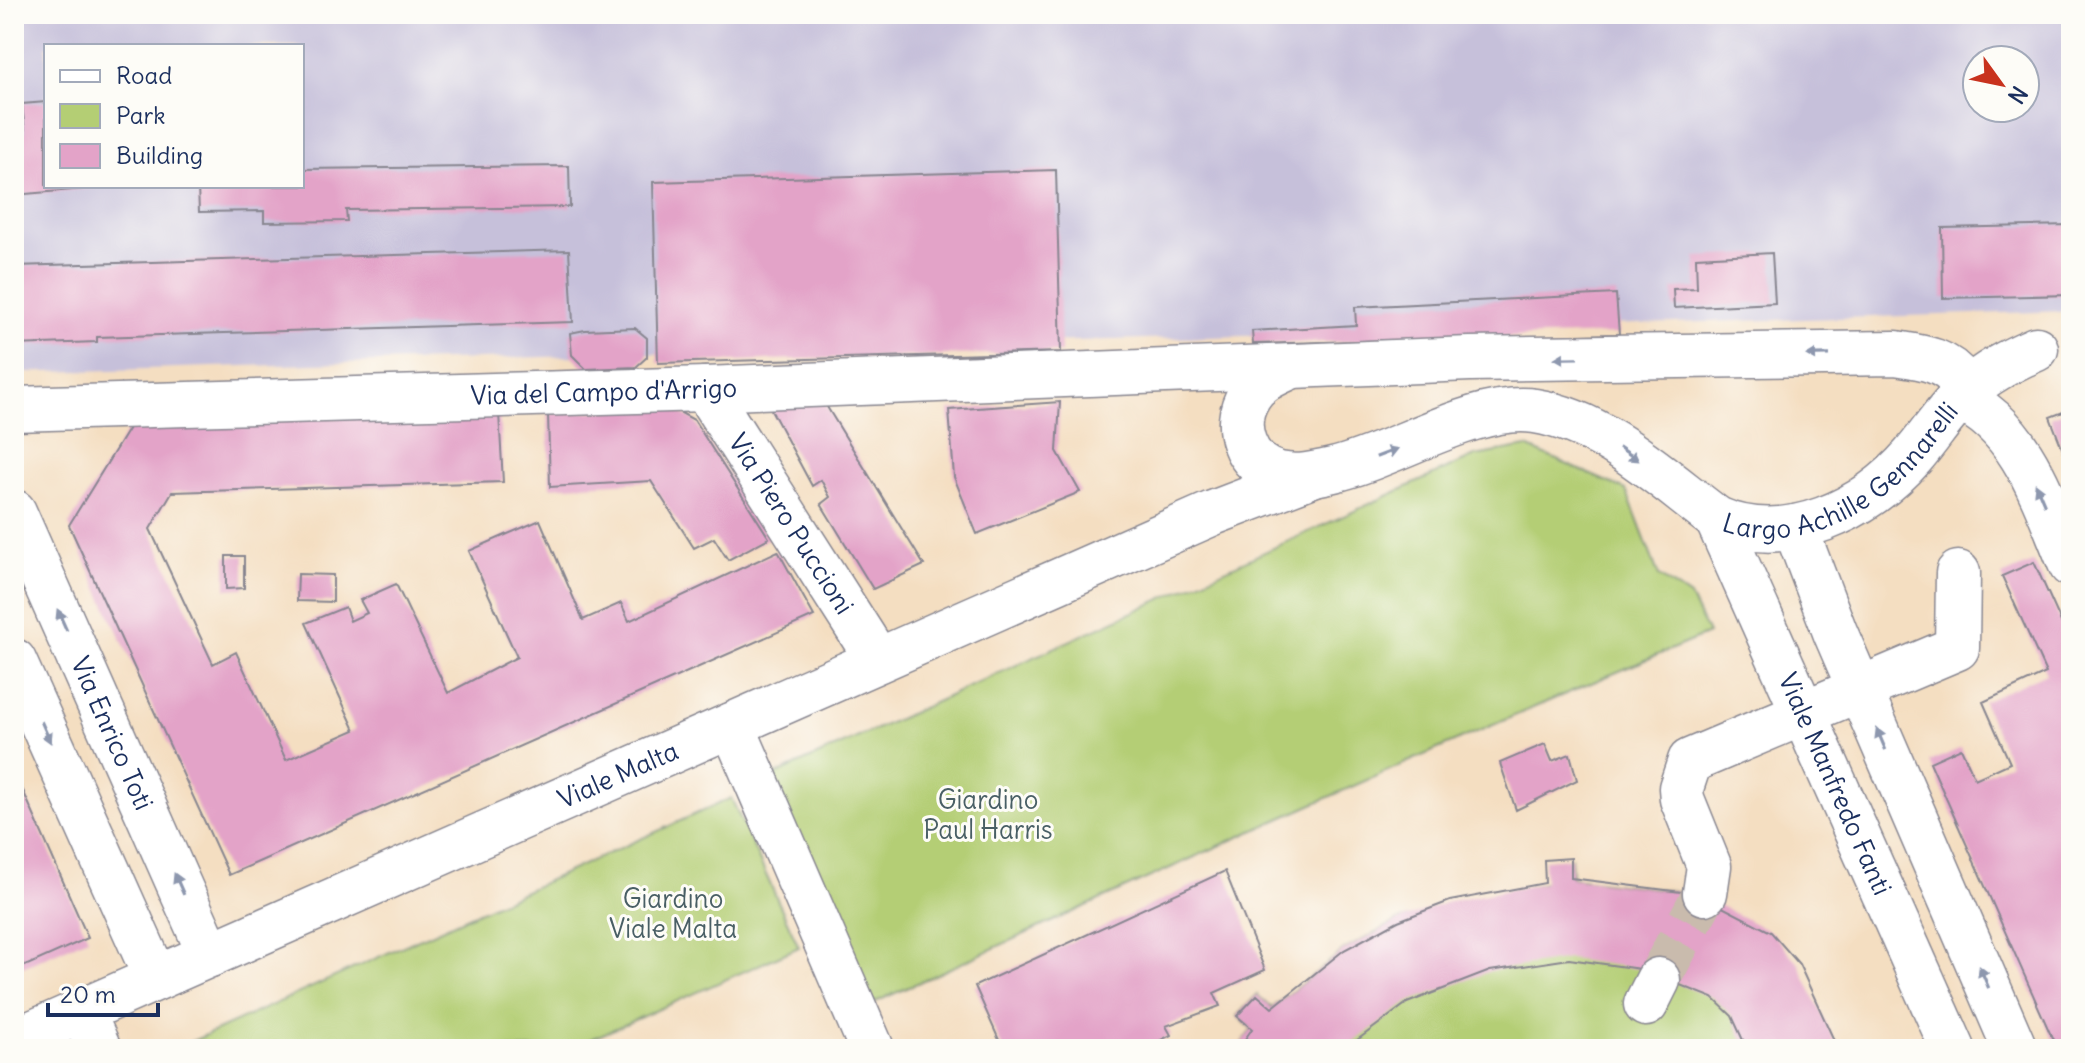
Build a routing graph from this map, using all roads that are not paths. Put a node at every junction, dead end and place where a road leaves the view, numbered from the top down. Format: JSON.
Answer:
{"nodes":[{"id":1,"x":2053,"y":348,"type":"edge"},
{"id":2,"x":1896,"y":353,"type":"junction"},
{"id":3,"x":1288,"y":368,"type":"junction"},
{"id":4,"x":1194,"y":372,"type":"junction"},
{"id":5,"x":705,"y":389,"type":"junction"},
{"id":6,"x":1959,"y":399,"type":"junction"},
{"id":7,"x":14,"y":409,"type":"edge"},
{"id":8,"x":1242,"y":436,"type":"junction"},
{"id":9,"x":1312,"y":475,"type":"junction"},
{"id":10,"x":1223,"y":509,"type":"junction"},
{"id":11,"x":14,"y":512,"type":"edge"},
{"id":12,"x":1717,"y":519,"type":"junction"},
{"id":13,"x":1795,"y":527,"type":"junction"},
{"id":14,"x":2071,"y":565,"type":"edge"},
{"id":15,"x":1958,"y":573,"type":"dead end"},
{"id":16,"x":878,"y":660,"type":"junction"},
{"id":17,"x":14,"y":661,"type":"edge"},
{"id":18,"x":1860,"y":691,"type":"junction"},
{"id":19,"x":1804,"y":713,"type":"junction"},
{"id":20,"x":732,"y":725,"type":"junction"},
{"id":21,"x":1705,"y":893,"type":"tunnel mouth"},
{"id":22,"x":210,"y":955,"type":"junction"},
{"id":23,"x":156,"y":978,"type":"junction"},
{"id":24,"x":91,"y":1030,"type":"edge"},
{"id":25,"x":14,"y":1041,"type":"edge"},
{"id":26,"x":872,"y":1049,"type":"edge"},
{"id":27,"x":1953,"y":1049,"type":"edge"},
{"id":28,"x":2015,"y":1049,"type":"edge"}],
"edges":[{"from":1,"to":2,"type":"street"},
{"from":1,"to":6,"type":"street"},
{"from":2,"to":3,"type":"street","name":"Largo Achille Gennarelli","one_way":true},
{"from":2,"to":6,"type":"street","name":"Largo Achille Gennarelli"},
{"from":3,"to":4,"type":"street","name":"Via del Campo d'Arrigo"},
{"from":3,"to":8,"type":"street"},
{"from":4,"to":5,"type":"street","name":"Via del Campo d'Arrigo"},
{"from":4,"to":8,"type":"street"},
{"from":5,"to":7,"type":"street","name":"Via del Campo d'Arrigo"},
{"from":5,"to":16,"type":"street","name":"Via Piero Puccioni"},
{"from":6,"to":13,"type":"street","name":"Largo Achille Gennarelli"},
{"from":14,"to":6,"type":"street","one_way":true},
{"from":8,"to":9,"type":"street","name":"Largo Achille Gennarelli"},
{"from":8,"to":10,"type":"street"},
{"from":9,"to":10,"type":"street","name":"Viale Malta"},
{"from":9,"to":12,"type":"street","name":"Largo Achille Gennarelli","one_way":true},
{"from":10,"to":16,"type":"street","name":"Viale Malta"},
{"from":22,"to":11,"type":"street","name":"Via Enrico Toti","one_way":true},
{"from":12,"to":13,"type":"street","name":"Largo Achille Gennarelli"},
{"from":12,"to":19,"type":"street","name":"Viale Manfredo Fanti"},
{"from":13,"to":18,"type":"street"},
{"from":15,"to":18,"type":"street"},
{"from":16,"to":20,"type":"street","name":"Viale Malta"},
{"from":17,"to":23,"type":"street","one_way":true},
{"from":18,"to":19,"type":"street"},
{"from":28,"to":18,"type":"street","one_way":true},
{"from":19,"to":21,"type":"street"},
{"from":19,"to":27,"type":"street","name":"Viale Manfredo Fanti"},
{"from":20,"to":22,"type":"street","name":"Viale Malta"},
{"from":20,"to":26,"type":"street"},
{"from":22,"to":23,"type":"street","name":"Viale Malta"},
{"from":23,"to":24,"type":"street","name":"Viale Malta"},
{"from":24,"to":25,"type":"street","name":"Viale Malta"}]}
